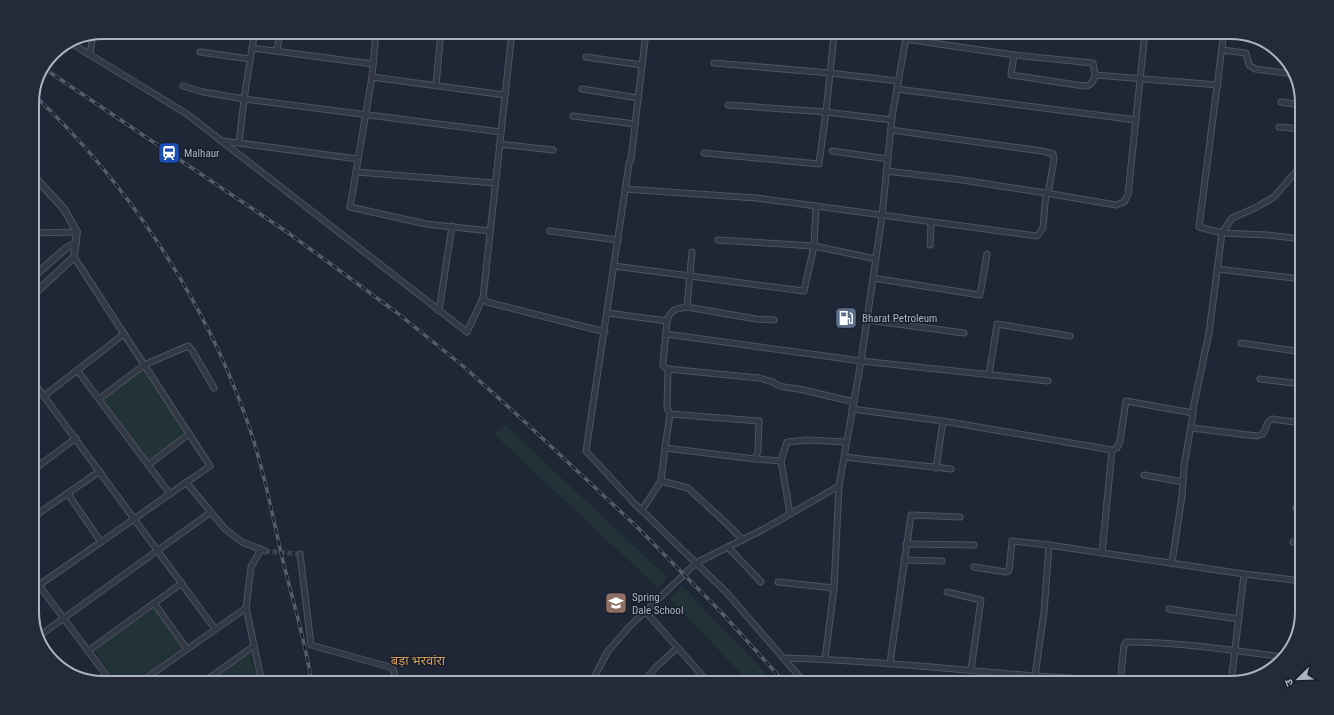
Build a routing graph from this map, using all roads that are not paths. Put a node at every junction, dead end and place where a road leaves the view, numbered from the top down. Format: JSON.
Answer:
{"nodes":[{"id":1,"x":254,"y":39,"type":"edge"},
{"id":2,"x":279,"y":39,"type":"edge"},
{"id":3,"x":375,"y":39,"type":"edge"},
{"id":4,"x":440,"y":39,"type":"edge"},
{"id":5,"x":511,"y":39,"type":"edge"},
{"id":6,"x":645,"y":39,"type":"edge"},
{"id":7,"x":834,"y":39,"type":"edge"},
{"id":8,"x":905,"y":39,"type":"joint"},
{"id":9,"x":1145,"y":39,"type":"edge"},
{"id":10,"x":1223,"y":39,"type":"edge"},
{"id":11,"x":92,"y":40,"type":"edge"},
{"id":12,"x":75,"y":46,"type":"edge"},
{"id":13,"x":252,"y":48,"type":"junction"},
{"id":14,"x":1222,"y":50,"type":"junction"},
{"id":15,"x":277,"y":51,"type":"junction"},
{"id":16,"x":200,"y":52,"type":"dead end"},
{"id":17,"x":90,"y":55,"type":"junction"},
{"id":18,"x":1014,"y":55,"type":"junction"},
{"id":19,"x":586,"y":57,"type":"dead end"},
{"id":20,"x":250,"y":59,"type":"junction"},
{"id":21,"x":714,"y":63,"type":"dead end"},
{"id":22,"x":373,"y":64,"type":"junction"},
{"id":23,"x":642,"y":65,"type":"junction"},
{"id":24,"x":830,"y":73,"type":"junction"},
{"id":25,"x":1287,"y":73,"type":"edge"},
{"id":26,"x":1095,"y":75,"type":"junction"},
{"id":27,"x":372,"y":77,"type":"junction"},
{"id":28,"x":1140,"y":79,"type":"junction"},
{"id":29,"x":898,"y":81,"type":"junction"},
{"id":30,"x":436,"y":85,"type":"junction"},
{"id":31,"x":1218,"y":85,"type":"junction"},
{"id":32,"x":183,"y":86,"type":"dead end"},
{"id":33,"x":582,"y":89,"type":"dead end"},
{"id":34,"x":897,"y":89,"type":"junction"},
{"id":35,"x":505,"y":94,"type":"junction"},
{"id":36,"x":638,"y":98,"type":"junction"},
{"id":37,"x":244,"y":99,"type":"junction"},
{"id":38,"x":1281,"y":102,"type":"dead end"},
{"id":39,"x":1295,"y":104,"type":"edge"},
{"id":40,"x":728,"y":105,"type":"dead end"},
{"id":41,"x":826,"y":112,"type":"junction"},
{"id":42,"x":366,"y":115,"type":"junction"},
{"id":43,"x":573,"y":116,"type":"dead end"},
{"id":44,"x":892,"y":120,"type":"junction"},
{"id":45,"x":1136,"y":120,"type":"junction"},
{"id":46,"x":635,"y":124,"type":"junction"},
{"id":47,"x":1279,"y":127,"type":"dead end"},
{"id":48,"x":1295,"y":128,"type":"edge"},
{"id":49,"x":891,"y":130,"type":"junction"},
{"id":50,"x":500,"y":132,"type":"junction"},
{"id":51,"x":222,"y":141,"type":"junction"},
{"id":52,"x":239,"y":144,"type":"junction"},
{"id":53,"x":498,"y":144,"type":"junction"},
{"id":54,"x":553,"y":150,"type":"dead end"},
{"id":55,"x":832,"y":151,"type":"dead end"},
{"id":56,"x":704,"y":152,"type":"dead end"},
{"id":57,"x":358,"y":159,"type":"junction"},
{"id":58,"x":888,"y":159,"type":"junction"},
{"id":59,"x":886,"y":171,"type":"junction"},
{"id":60,"x":356,"y":172,"type":"junction"},
{"id":61,"x":1295,"y":173,"type":"edge"},
{"id":62,"x":39,"y":182,"type":"edge"},
{"id":63,"x":495,"y":183,"type":"junction"},
{"id":64,"x":626,"y":190,"type":"junction"},
{"id":65,"x":1046,"y":193,"type":"junction"},
{"id":66,"x":816,"y":206,"type":"junction"},
{"id":67,"x":882,"y":216,"type":"junction"},
{"id":68,"x":931,"y":222,"type":"junction"},
{"id":69,"x":452,"y":226,"type":"junction"},
{"id":70,"x":490,"y":231,"type":"junction"},
{"id":71,"x":550,"y":231,"type":"dead end"},
{"id":72,"x":77,"y":232,"type":"junction"},
{"id":73,"x":39,"y":233,"type":"edge"},
{"id":74,"x":1222,"y":233,"type":"junction"},
{"id":75,"x":1295,"y":238,"type":"edge"},
{"id":76,"x":618,"y":240,"type":"junction"},
{"id":77,"x":718,"y":240,"type":"dead end"},
{"id":78,"x":76,"y":243,"type":"junction"},
{"id":79,"x":930,"y":245,"type":"dead end"},
{"id":80,"x":814,"y":246,"type":"junction"},
{"id":81,"x":66,"y":248,"type":"junction"},
{"id":82,"x":692,"y":252,"type":"dead end"},
{"id":83,"x":987,"y":254,"type":"dead end"},
{"id":84,"x":74,"y":257,"type":"junction"},
{"id":85,"x":876,"y":259,"type":"junction"},
{"id":86,"x":614,"y":266,"type":"junction"},
{"id":87,"x":1217,"y":269,"type":"junction"},
{"id":88,"x":39,"y":272,"type":"edge"},
{"id":89,"x":690,"y":276,"type":"junction"},
{"id":90,"x":873,"y":278,"type":"junction"},
{"id":91,"x":1295,"y":278,"type":"edge"},
{"id":92,"x":39,"y":290,"type":"edge"},
{"id":93,"x":483,"y":298,"type":"junction"},
{"id":94,"x":687,"y":307,"type":"junction"},
{"id":95,"x":439,"y":311,"type":"junction"},
{"id":96,"x":608,"y":313,"type":"junction"},
{"id":97,"x":774,"y":320,"type":"dead end"},
{"id":98,"x":867,"y":320,"type":"junction"},
{"id":99,"x":667,"y":321,"type":"junction"},
{"id":100,"x":605,"y":332,"type":"junction"},
{"id":101,"x":124,"y":334,"type":"junction"},
{"id":102,"x":666,"y":334,"type":"junction"},
{"id":103,"x":964,"y":334,"type":"dead end"},
{"id":104,"x":1070,"y":336,"type":"dead end"},
{"id":105,"x":1241,"y":343,"type":"dead end"},
{"id":106,"x":1295,"y":351,"type":"edge"},
{"id":107,"x":861,"y":361,"type":"junction"},
{"id":108,"x":144,"y":365,"type":"junction"},
{"id":109,"x":668,"y":369,"type":"junction"},
{"id":110,"x":77,"y":370,"type":"junction"},
{"id":111,"x":988,"y":375,"type":"junction"},
{"id":112,"x":1260,"y":379,"type":"dead end"},
{"id":113,"x":1048,"y":382,"type":"dead end"},
{"id":114,"x":1295,"y":383,"type":"edge"},
{"id":115,"x":214,"y":388,"type":"dead end"},
{"id":116,"x":39,"y":389,"type":"edge"},
{"id":117,"x":44,"y":396,"type":"junction"},
{"id":118,"x":99,"y":399,"type":"junction"},
{"id":119,"x":854,"y":402,"type":"junction"},
{"id":120,"x":852,"y":409,"type":"junction"},
{"id":121,"x":1193,"y":413,"type":"junction"},
{"id":122,"x":670,"y":414,"type":"junction"},
{"id":123,"x":943,"y":421,"type":"junction"},
{"id":124,"x":1295,"y":422,"type":"edge"},
{"id":125,"x":1191,"y":428,"type":"junction"},
{"id":126,"x":189,"y":434,"type":"junction"},
{"id":127,"x":76,"y":438,"type":"junction"},
{"id":128,"x":846,"y":442,"type":"junction"},
{"id":129,"x":665,"y":448,"type":"junction"},
{"id":130,"x":1112,"y":450,"type":"junction"},
{"id":131,"x":844,"y":457,"type":"junction"},
{"id":132,"x":756,"y":459,"type":"junction"},
{"id":133,"x":781,"y":461,"type":"junction"},
{"id":134,"x":40,"y":464,"type":"edge"},
{"id":135,"x":148,"y":464,"type":"junction"},
{"id":136,"x":936,"y":468,"type":"junction"},
{"id":137,"x":951,"y":469,"type":"dead end"},
{"id":138,"x":100,"y":471,"type":"junction"},
{"id":139,"x":1144,"y":475,"type":"dead end"},
{"id":140,"x":661,"y":481,"type":"junction"},
{"id":141,"x":186,"y":482,"type":"junction"},
{"id":142,"x":1183,"y":482,"type":"junction"},
{"id":143,"x":838,"y":486,"type":"junction"},
{"id":144,"x":68,"y":494,"type":"junction"},
{"id":145,"x":170,"y":494,"type":"junction"},
{"id":146,"x":642,"y":510,"type":"junction"},
{"id":147,"x":211,"y":512,"type":"junction"},
{"id":148,"x":39,"y":513,"type":"edge"},
{"id":149,"x":790,"y":514,"type":"junction"},
{"id":150,"x":960,"y":517,"type":"dead end"},
{"id":151,"x":134,"y":518,"type":"junction"},
{"id":152,"x":742,"y":540,"type":"junction"},
{"id":153,"x":101,"y":542,"type":"junction"},
{"id":154,"x":906,"y":544,"type":"junction"},
{"id":155,"x":974,"y":545,"type":"dead end"},
{"id":156,"x":1049,"y":545,"type":"junction"},
{"id":157,"x":728,"y":547,"type":"junction"},
{"id":158,"x":158,"y":551,"type":"junction"},
{"id":159,"x":1102,"y":553,"type":"junction"},
{"id":160,"x":300,"y":554,"type":"dead end"},
{"id":161,"x":904,"y":560,"type":"junction"},
{"id":162,"x":942,"y":561,"type":"dead end"},
{"id":163,"x":696,"y":563,"type":"junction"},
{"id":164,"x":1172,"y":563,"type":"junction"},
{"id":165,"x":974,"y":567,"type":"dead end"},
{"id":166,"x":1244,"y":574,"type":"junction"},
{"id":167,"x":1295,"y":580,"type":"edge"},
{"id":168,"x":761,"y":582,"type":"dead end"},
{"id":169,"x":778,"y":582,"type":"dead end"},
{"id":170,"x":182,"y":583,"type":"junction"},
{"id":171,"x":39,"y":585,"type":"joint"},
{"id":172,"x":834,"y":588,"type":"junction"},
{"id":173,"x":947,"y":592,"type":"dead end"},
{"id":174,"x":154,"y":603,"type":"junction"},
{"id":175,"x":246,"y":608,"type":"junction"},
{"id":176,"x":1170,"y":609,"type":"dead end"},
{"id":177,"x":644,"y":611,"type":"junction"},
{"id":178,"x":64,"y":618,"type":"junction"},
{"id":179,"x":1239,"y":619,"type":"junction"},
{"id":180,"x":215,"y":629,"type":"junction"},
{"id":181,"x":42,"y":634,"type":"edge"},
{"id":182,"x":254,"y":646,"type":"junction"},
{"id":183,"x":677,"y":648,"type":"junction"},
{"id":184,"x":187,"y":649,"type":"junction"},
{"id":185,"x":88,"y":650,"type":"junction"},
{"id":186,"x":1236,"y":650,"type":"junction"},
{"id":187,"x":1277,"y":656,"type":"edge"},
{"id":188,"x":783,"y":658,"type":"junction"},
{"id":189,"x":825,"y":659,"type":"junction"},
{"id":190,"x":890,"y":663,"type":"junction"},
{"id":191,"x":971,"y":670,"type":"junction"},
{"id":192,"x":107,"y":676,"type":"edge"},
{"id":193,"x":149,"y":676,"type":"edge"},
{"id":194,"x":212,"y":676,"type":"edge"},
{"id":195,"x":260,"y":676,"type":"edge"},
{"id":196,"x":395,"y":676,"type":"edge"},
{"id":197,"x":595,"y":676,"type":"edge"},
{"id":198,"x":649,"y":676,"type":"edge"},
{"id":199,"x":703,"y":676,"type":"edge"},
{"id":200,"x":798,"y":676,"type":"edge"},
{"id":201,"x":1035,"y":676,"type":"joint"},
{"id":202,"x":1121,"y":676,"type":"edge"},
{"id":203,"x":1232,"y":676,"type":"edge"}],
"edges":[{"from":1,"to":13,"type":"street"},
{"from":2,"to":15,"type":"street"},
{"from":3,"to":22,"type":"street"},
{"from":4,"to":30,"type":"street"},
{"from":5,"to":35,"type":"street"},
{"from":6,"to":23,"type":"street"},
{"from":7,"to":24,"type":"street"},
{"from":8,"to":18,"type":"street"},
{"from":8,"to":29,"type":"street"},
{"from":9,"to":28,"type":"street"},
{"from":10,"to":14,"type":"street"},
{"from":11,"to":17,"type":"street"},
{"from":12,"to":17,"type":"street"},
{"from":13,"to":15,"type":"street"},
{"from":13,"to":20,"type":"street"},
{"from":14,"to":25,"type":"street"},
{"from":14,"to":31,"type":"street"},
{"from":15,"to":22,"type":"street"},
{"from":16,"to":20,"type":"street"},
{"from":17,"to":51,"type":"street"},
{"from":18,"to":26,"type":"street"},
{"from":18,"to":26,"type":"street"},
{"from":19,"to":23,"type":"street"},
{"from":20,"to":37,"type":"street"},
{"from":21,"to":24,"type":"street"},
{"from":22,"to":27,"type":"street"},
{"from":23,"to":36,"type":"street"},
{"from":24,"to":29,"type":"street"},
{"from":24,"to":41,"type":"street"},
{"from":26,"to":28,"type":"street"},
{"from":27,"to":30,"type":"street"},
{"from":27,"to":42,"type":"street"},
{"from":28,"to":31,"type":"street"},
{"from":28,"to":45,"type":"street"},
{"from":29,"to":34,"type":"street"},
{"from":30,"to":35,"type":"street"},
{"from":31,"to":74,"type":"street"},
{"from":32,"to":37,"type":"street"},
{"from":33,"to":36,"type":"street"},
{"from":34,"to":44,"type":"street"},
{"from":34,"to":45,"type":"street"},
{"from":35,"to":50,"type":"street"},
{"from":36,"to":46,"type":"street"},
{"from":37,"to":42,"type":"street"},
{"from":37,"to":52,"type":"street"},
{"from":38,"to":39,"type":"street"},
{"from":40,"to":41,"type":"street"},
{"from":41,"to":44,"type":"street"},
{"from":41,"to":56,"type":"street"},
{"from":42,"to":50,"type":"street"},
{"from":42,"to":57,"type":"street"},
{"from":43,"to":46,"type":"street"},
{"from":44,"to":49,"type":"street"},
{"from":45,"to":65,"type":"street"},
{"from":46,"to":64,"type":"street"},
{"from":47,"to":48,"type":"street"},
{"from":49,"to":58,"type":"street"},
{"from":49,"to":65,"type":"street"},
{"from":50,"to":53,"type":"street"},
{"from":51,"to":52,"type":"street"},
{"from":51,"to":95,"type":"street"},
{"from":52,"to":57,"type":"street"},
{"from":53,"to":54,"type":"street"},
{"from":53,"to":63,"type":"street"},
{"from":55,"to":58,"type":"street"},
{"from":57,"to":60,"type":"street"},
{"from":58,"to":59,"type":"street"},
{"from":59,"to":65,"type":"street"},
{"from":59,"to":67,"type":"street"},
{"from":60,"to":63,"type":"street"},
{"from":60,"to":69,"type":"street"},
{"from":61,"to":74,"type":"street"},
{"from":62,"to":72,"type":"street"},
{"from":63,"to":70,"type":"street"},
{"from":64,"to":66,"type":"street"},
{"from":64,"to":76,"type":"street"},
{"from":65,"to":68,"type":"street"},
{"from":66,"to":67,"type":"street"},
{"from":66,"to":80,"type":"street"},
{"from":67,"to":68,"type":"street"},
{"from":67,"to":85,"type":"street"},
{"from":68,"to":79,"type":"street"},
{"from":69,"to":70,"type":"street"},
{"from":69,"to":95,"type":"street"},
{"from":70,"to":93,"type":"street"},
{"from":71,"to":76,"type":"street"},
{"from":72,"to":73,"type":"street"},
{"from":72,"to":78,"type":"street"},
{"from":74,"to":75,"type":"street"},
{"from":74,"to":87,"type":"street"},
{"from":76,"to":86,"type":"street"},
{"from":77,"to":80,"type":"street"},
{"from":78,"to":81,"type":"street"},
{"from":78,"to":84,"type":"street"},
{"from":80,"to":85,"type":"street"},
{"from":80,"to":89,"type":"street"},
{"from":81,"to":84,"type":"street"},
{"from":81,"to":88,"type":"street"},
{"from":82,"to":89,"type":"street"},
{"from":83,"to":90,"type":"street"},
{"from":84,"to":92,"type":"street"},
{"from":84,"to":101,"type":"street"},
{"from":85,"to":90,"type":"street"},
{"from":86,"to":89,"type":"street"},
{"from":86,"to":96,"type":"street"},
{"from":87,"to":91,"type":"street"},
{"from":87,"to":121,"type":"street"},
{"from":89,"to":94,"type":"street"},
{"from":90,"to":98,"type":"street"},
{"from":93,"to":95,"type":"street"},
{"from":93,"to":100,"type":"street"},
{"from":94,"to":97,"type":"street"},
{"from":94,"to":99,"type":"street"},
{"from":96,"to":99,"type":"street"},
{"from":96,"to":100,"type":"street"},
{"from":98,"to":103,"type":"street"},
{"from":98,"to":107,"type":"street"},
{"from":99,"to":102,"type":"street"},
{"from":100,"to":146,"type":"street"},
{"from":101,"to":108,"type":"street"},
{"from":101,"to":110,"type":"street"},
{"from":102,"to":107,"type":"street"},
{"from":102,"to":109,"type":"street"},
{"from":104,"to":111,"type":"street"},
{"from":105,"to":106,"type":"street"},
{"from":107,"to":111,"type":"street"},
{"from":107,"to":119,"type":"street"},
{"from":108,"to":115,"type":"street"},
{"from":108,"to":118,"type":"street"},
{"from":108,"to":126,"type":"street"},
{"from":109,"to":119,"type":"street"},
{"from":109,"to":122,"type":"street"},
{"from":110,"to":117,"type":"street"},
{"from":110,"to":118,"type":"street"},
{"from":111,"to":113,"type":"street"},
{"from":112,"to":114,"type":"street"},
{"from":116,"to":117,"type":"street"},
{"from":117,"to":127,"type":"street"},
{"from":118,"to":135,"type":"street"},
{"from":119,"to":120,"type":"street"},
{"from":120,"to":123,"type":"street"},
{"from":120,"to":128,"type":"street"},
{"from":121,"to":125,"type":"street"},
{"from":121,"to":130,"type":"street"},
{"from":122,"to":129,"type":"street"},
{"from":122,"to":132,"type":"street"},
{"from":123,"to":130,"type":"street"},
{"from":123,"to":136,"type":"street"},
{"from":124,"to":125,"type":"street"},
{"from":125,"to":142,"type":"street"},
{"from":126,"to":135,"type":"street"},
{"from":126,"to":141,"type":"street"},
{"from":127,"to":134,"type":"street"},
{"from":127,"to":138,"type":"street"},
{"from":128,"to":131,"type":"street"},
{"from":128,"to":133,"type":"street"},
{"from":129,"to":132,"type":"street"},
{"from":129,"to":140,"type":"street"},
{"from":130,"to":159,"type":"street"},
{"from":131,"to":136,"type":"street"},
{"from":131,"to":143,"type":"street"},
{"from":132,"to":133,"type":"street"},
{"from":133,"to":149,"type":"street"},
{"from":135,"to":145,"type":"street"},
{"from":136,"to":137,"type":"street"},
{"from":138,"to":144,"type":"street"},
{"from":138,"to":151,"type":"street"},
{"from":139,"to":142,"type":"street"},
{"from":140,"to":146,"type":"street"},
{"from":140,"to":152,"type":"street"},
{"from":141,"to":145,"type":"street"},
{"from":141,"to":147,"type":"street"},
{"from":142,"to":164,"type":"street"},
{"from":143,"to":149,"type":"street"},
{"from":143,"to":172,"type":"street"},
{"from":144,"to":148,"type":"street"},
{"from":144,"to":153,"type":"street"},
{"from":145,"to":151,"type":"street"},
{"from":146,"to":163,"type":"street"},
{"from":147,"to":158,"type":"street"},
{"from":147,"to":175,"type":"street"},
{"from":149,"to":152,"type":"street"},
{"from":150,"to":154,"type":"street"},
{"from":151,"to":153,"type":"street"},
{"from":151,"to":158,"type":"street"},
{"from":152,"to":157,"type":"street"},
{"from":153,"to":171,"type":"street"},
{"from":154,"to":155,"type":"street"},
{"from":154,"to":161,"type":"street"},
{"from":156,"to":159,"type":"street"},
{"from":156,"to":165,"type":"street"},
{"from":156,"to":201,"type":"street"},
{"from":157,"to":163,"type":"street"},
{"from":157,"to":168,"type":"street"},
{"from":158,"to":170,"type":"street"},
{"from":158,"to":178,"type":"street"},
{"from":159,"to":164,"type":"street"},
{"from":160,"to":196,"type":"street"},
{"from":161,"to":162,"type":"street"},
{"from":161,"to":190,"type":"street"},
{"from":163,"to":177,"type":"street"},
{"from":163,"to":188,"type":"street"},
{"from":164,"to":166,"type":"street"},
{"from":166,"to":167,"type":"street"},
{"from":166,"to":179,"type":"street"},
{"from":169,"to":172,"type":"street"},
{"from":170,"to":174,"type":"street"},
{"from":170,"to":180,"type":"street"},
{"from":171,"to":178,"type":"street"},
{"from":172,"to":189,"type":"street"},
{"from":173,"to":191,"type":"street"},
{"from":174,"to":184,"type":"street"},
{"from":174,"to":185,"type":"street"},
{"from":175,"to":180,"type":"street"},
{"from":175,"to":182,"type":"street"},
{"from":176,"to":179,"type":"street"},
{"from":177,"to":183,"type":"street"},
{"from":177,"to":197,"type":"street"},
{"from":178,"to":181,"type":"street"},
{"from":178,"to":185,"type":"street"},
{"from":179,"to":186,"type":"street"},
{"from":180,"to":184,"type":"street"},
{"from":182,"to":194,"type":"street"},
{"from":182,"to":195,"type":"street"},
{"from":183,"to":198,"type":"street"},
{"from":183,"to":199,"type":"street"},
{"from":184,"to":193,"type":"street"},
{"from":185,"to":192,"type":"street"},
{"from":186,"to":187,"type":"street"},
{"from":186,"to":202,"type":"street"},
{"from":186,"to":203,"type":"street"},
{"from":188,"to":189,"type":"street"},
{"from":188,"to":200,"type":"street"},
{"from":189,"to":190,"type":"street"},
{"from":190,"to":191,"type":"street"},
{"from":191,"to":201,"type":"street"}]}
